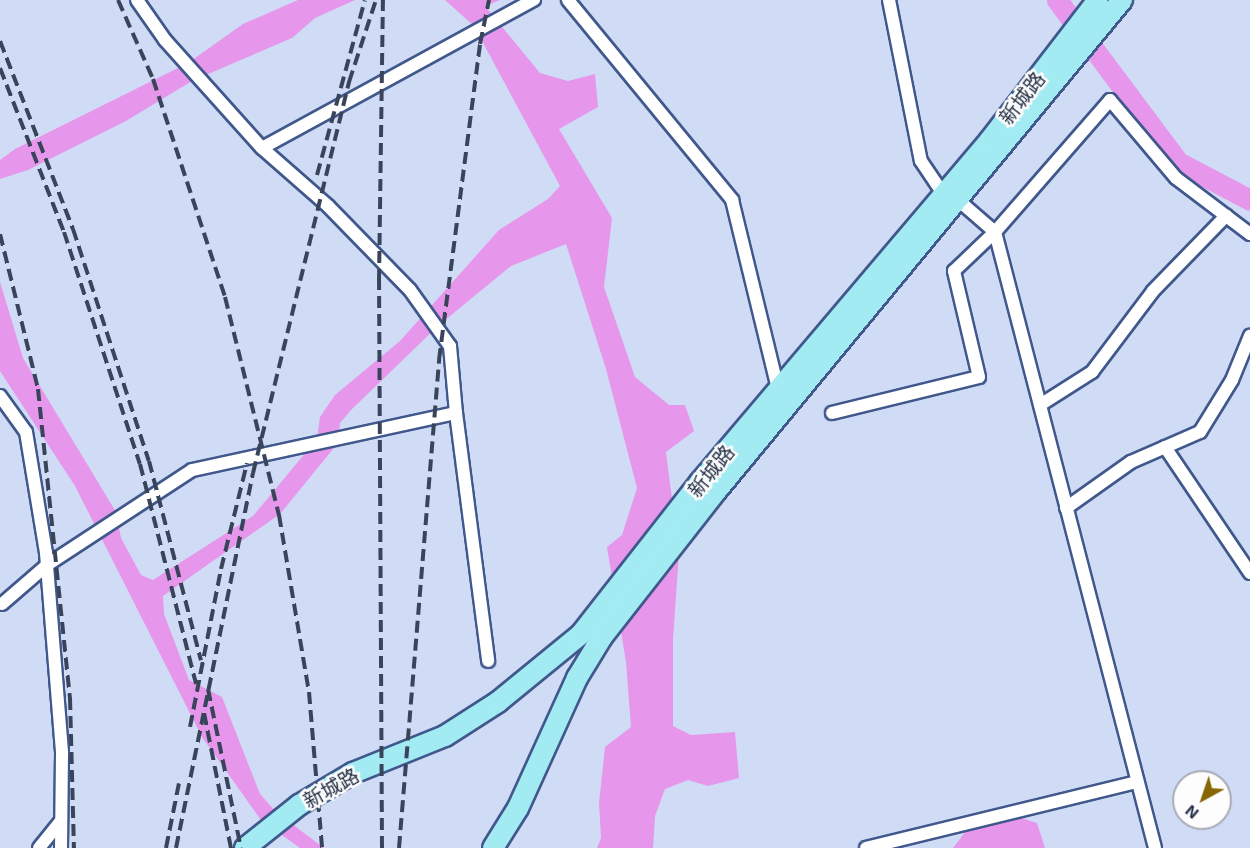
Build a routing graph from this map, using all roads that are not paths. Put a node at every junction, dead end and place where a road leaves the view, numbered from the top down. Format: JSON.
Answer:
{"nodes":[{"id":1,"x":137,"y":0,"type":"edge"},
{"id":2,"x":534,"y":0,"type":"edge"},
{"id":3,"x":568,"y":0,"type":"edge"},
{"id":4,"x":889,"y":0,"type":"edge"},
{"id":5,"x":1111,"y":3,"type":"edge"},
{"id":6,"x":262,"y":148,"type":"junction"},
{"id":7,"x":951,"y":197,"type":"junction"},
{"id":8,"x":1226,"y":216,"type":"junction"},
{"id":9,"x":995,"y":232,"type":"junction"},
{"id":10,"x":1250,"y":234,"type":"edge"},
{"id":11,"x":1250,"y":336,"type":"edge"},
{"id":12,"x":778,"y":389,"type":"junction"},
{"id":13,"x":0,"y":396,"type":"edge"},
{"id":14,"x":1040,"y":405,"type":"junction"},
{"id":15,"x":456,"y":413,"type":"junction"},
{"id":16,"x":832,"y":413,"type":"dead end"},
{"id":17,"x":1165,"y":447,"type":"junction"},
{"id":18,"x":1066,"y":508,"type":"junction"},
{"id":19,"x":47,"y":565,"type":"junction"},
{"id":20,"x":1250,"y":573,"type":"edge"},
{"id":21,"x":2,"y":604,"type":"dead end"},
{"id":22,"x":488,"y":661,"type":"dead end"},
{"id":23,"x":1137,"y":782,"type":"junction"},
{"id":24,"x":61,"y":820,"type":"junction"},
{"id":25,"x":39,"y":848,"type":"edge"},
{"id":26,"x":61,"y":848,"type":"edge"},
{"id":27,"x":245,"y":848,"type":"edge"},
{"id":28,"x":493,"y":848,"type":"edge"},
{"id":29,"x":866,"y":848,"type":"edge"},
{"id":30,"x":1155,"y":848,"type":"edge"}],
"edges":[{"from":1,"to":6,"type":"street"},
{"from":2,"to":6,"type":"street"},
{"from":3,"to":12,"type":"street"},
{"from":4,"to":7,"type":"street"},
{"from":5,"to":7,"type":"main road","name":"新城路"},
{"from":6,"to":15,"type":"street"},
{"from":7,"to":9,"type":"street"},
{"from":7,"to":12,"type":"main road","name":"新城路"},
{"from":7,"to":28,"type":"main road","name":"新城路"},
{"from":8,"to":9,"type":"street"},
{"from":8,"to":10,"type":"street"},
{"from":8,"to":14,"type":"street"},
{"from":9,"to":14,"type":"street"},
{"from":9,"to":16,"type":"street"},
{"from":11,"to":17,"type":"street"},
{"from":12,"to":27,"type":"main road","name":"新城路"},
{"from":13,"to":19,"type":"street"},
{"from":14,"to":18,"type":"street"},
{"from":15,"to":19,"type":"street"},
{"from":15,"to":22,"type":"street"},
{"from":17,"to":18,"type":"street"},
{"from":17,"to":20,"type":"street"},
{"from":18,"to":23,"type":"street"},
{"from":19,"to":21,"type":"street"},
{"from":19,"to":24,"type":"street"},
{"from":23,"to":29,"type":"street"},
{"from":23,"to":30,"type":"street"},
{"from":24,"to":25,"type":"street"},
{"from":24,"to":26,"type":"street"}]}
